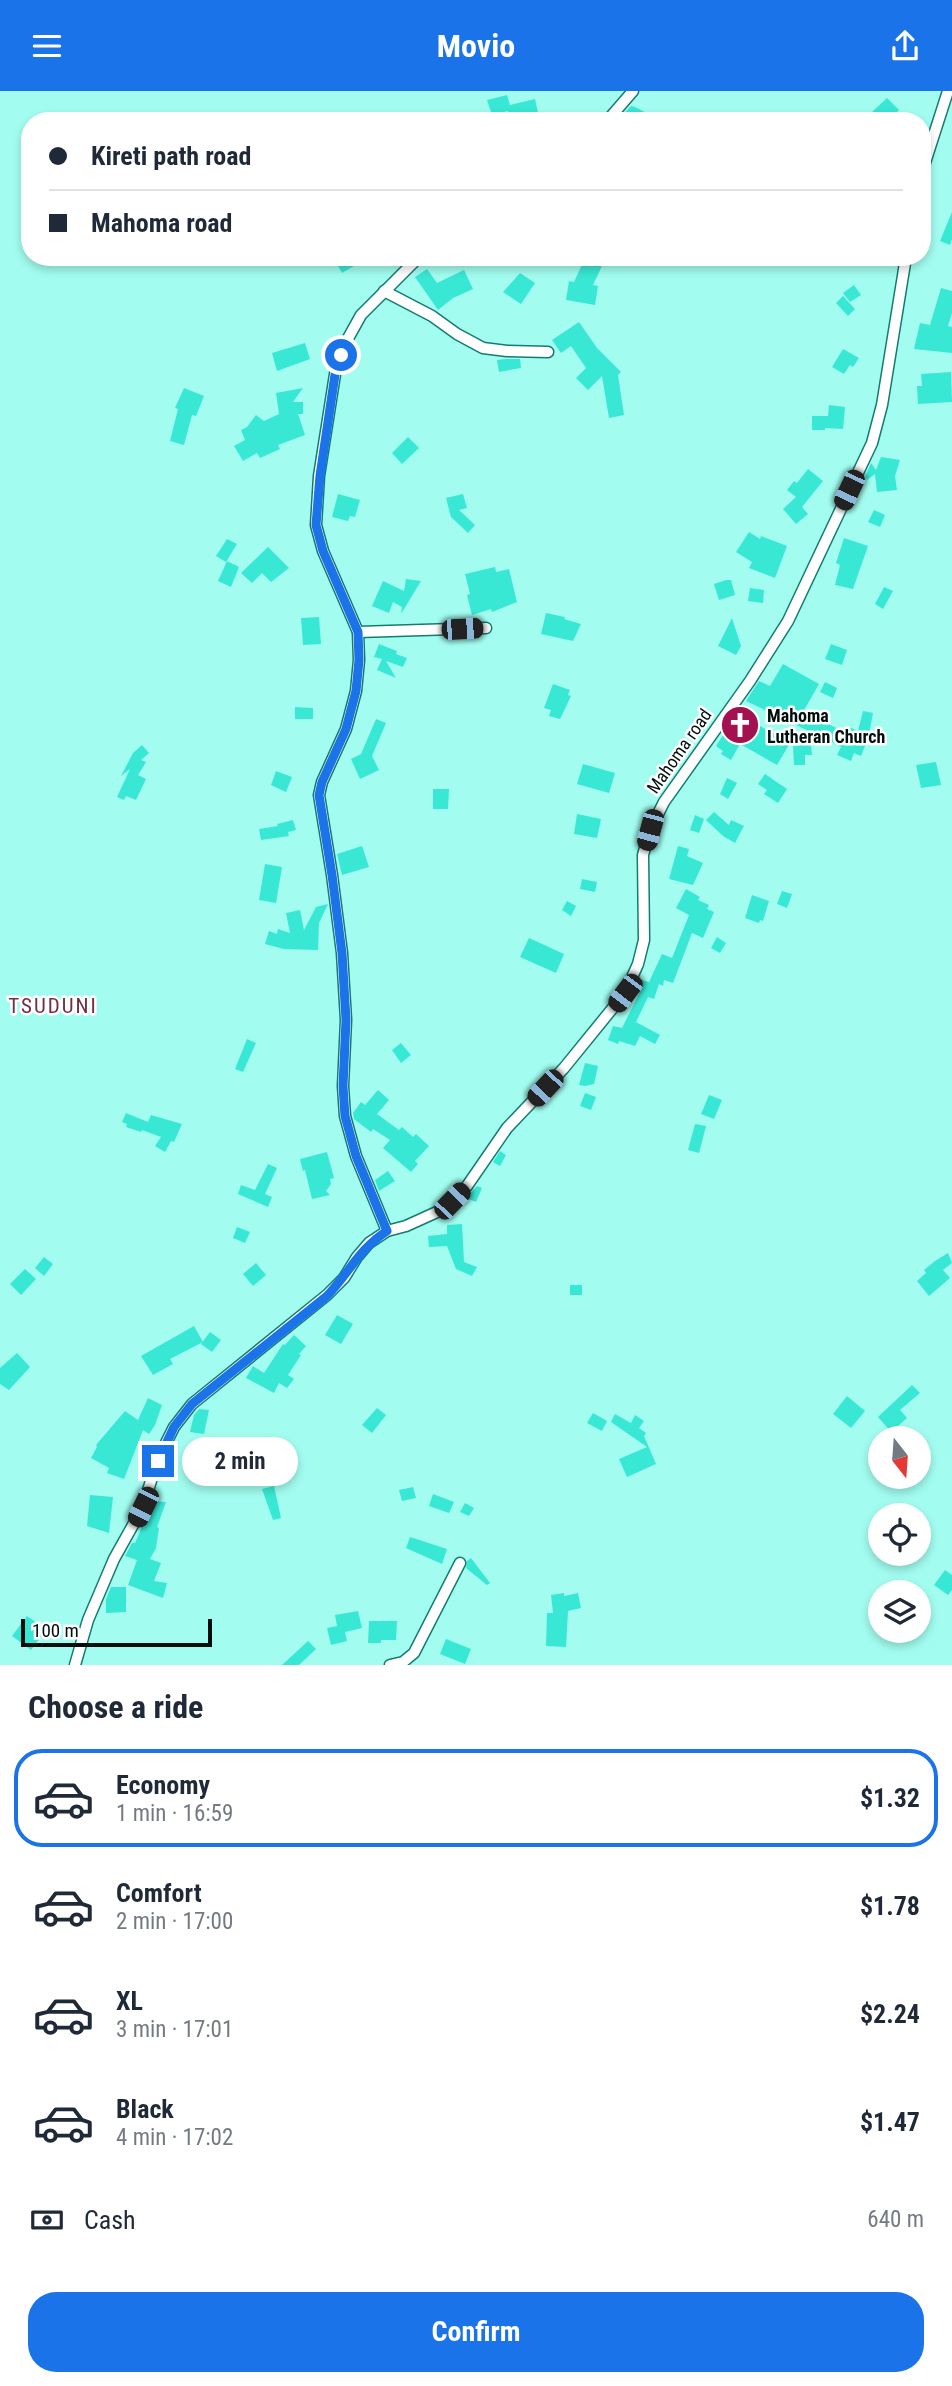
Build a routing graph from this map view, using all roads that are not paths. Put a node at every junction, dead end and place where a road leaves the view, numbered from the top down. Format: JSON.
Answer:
{"nodes":[{"id":1,"x":633,"y":91,"type":"edge"},
{"id":2,"x":948,"y":91,"type":"edge"},
{"id":3,"x":615,"y":112,"type":"edge"},
{"id":4,"x":931,"y":144,"type":"edge"},
{"id":5,"x":410,"y":266,"type":"edge"},
{"id":6,"x":905,"y":266,"type":"edge"},
{"id":7,"x":384,"y":291,"type":"junction"},
{"id":8,"x":548,"y":352,"type":"dead end"},
{"id":9,"x":486,"y":628,"type":"dead end"},
{"id":10,"x":358,"y":632,"type":"junction"},
{"id":11,"x":387,"y":1231,"type":"junction"},
{"id":12,"x":460,"y":1563,"type":"dead end"},
{"id":13,"x":75,"y":1665,"type":"edge"},
{"id":14,"x":390,"y":1665,"type":"edge"}],
"edges":[{"from":1,"to":3,"type":"street"},
{"from":2,"to":4,"type":"street"},
{"from":5,"to":7,"type":"street"},
{"from":6,"to":11,"type":"street","name":"Mahoma road"},
{"from":7,"to":8,"type":"street"},
{"from":7,"to":10,"type":"street"},
{"from":9,"to":10,"type":"street"},
{"from":10,"to":11,"type":"street"},
{"from":11,"to":13,"type":"street","name":"Mahoma road"},
{"from":12,"to":14,"type":"street"}]}
